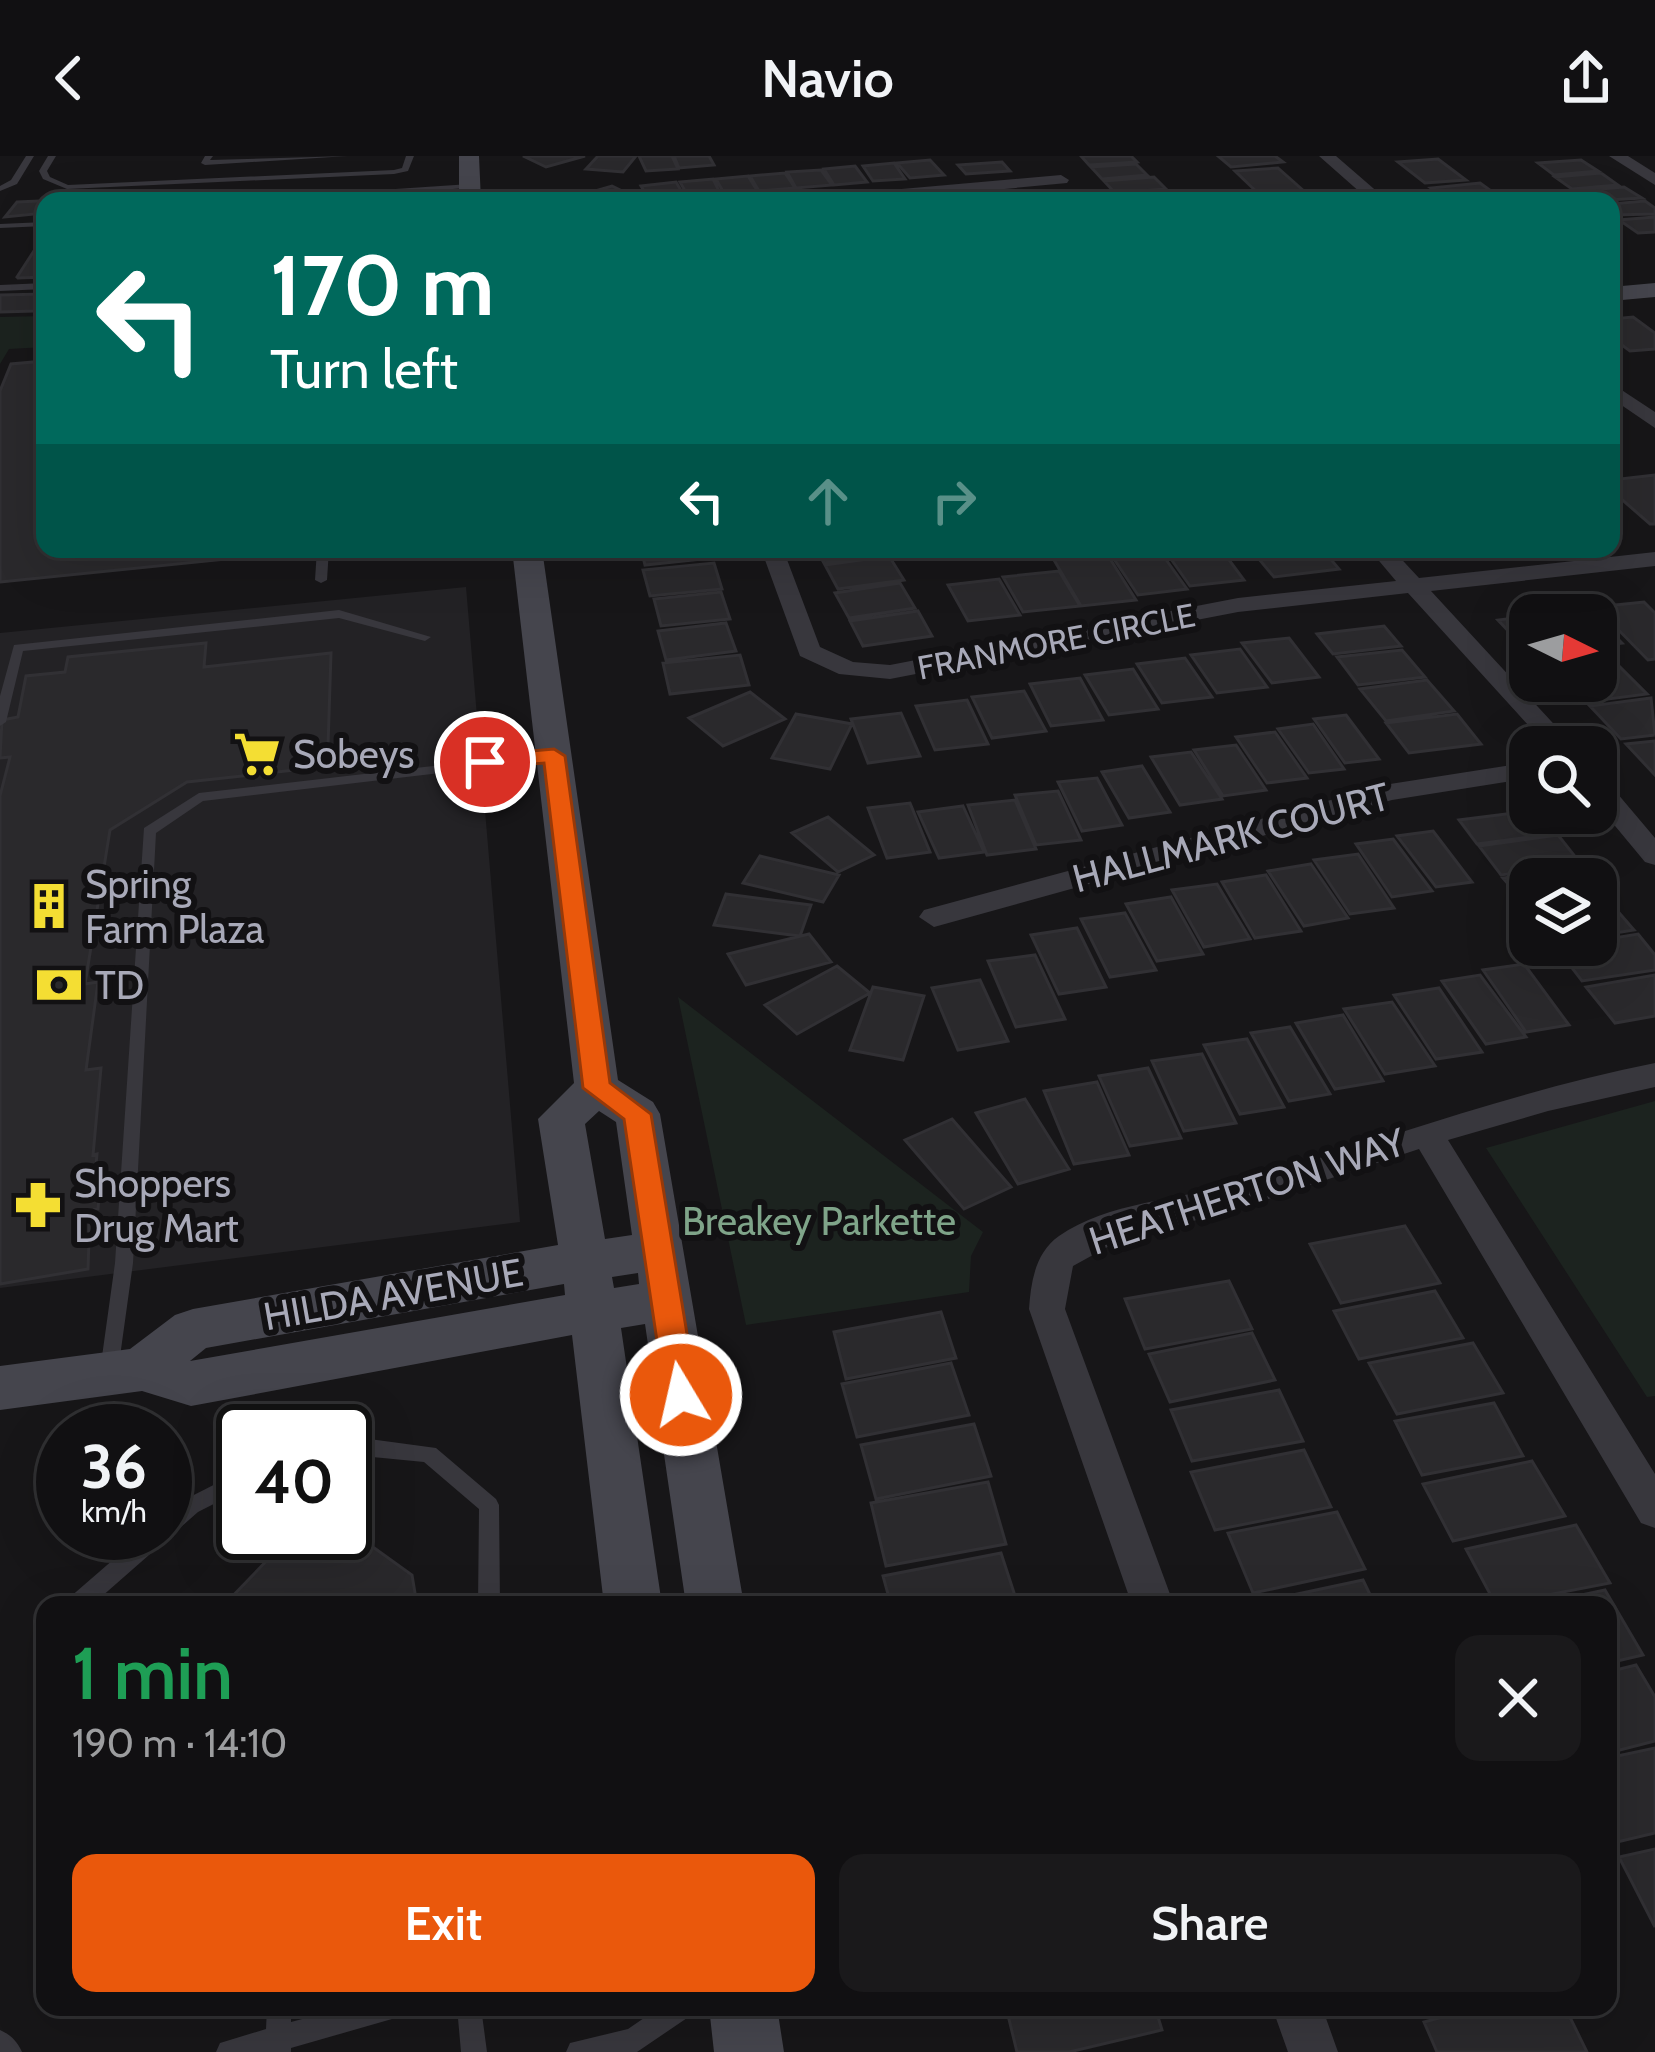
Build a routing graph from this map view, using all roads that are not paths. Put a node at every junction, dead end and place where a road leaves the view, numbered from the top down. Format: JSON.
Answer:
{"nodes":[{"id":1,"x":31,"y":156,"type":"edge"},
{"id":2,"x":52,"y":156,"type":"edge"},
{"id":3,"x":344,"y":156,"type":"edge"},
{"id":4,"x":410,"y":156,"type":"edge"},
{"id":5,"x":469,"y":156,"type":"edge"},
{"id":6,"x":1327,"y":156,"type":"edge"},
{"id":7,"x":1617,"y":156,"type":"edge"},
{"id":8,"x":207,"y":160,"type":"edge"},
{"id":9,"x":1060,"y":180,"type":"dead end"},
{"id":10,"x":1655,"y":180,"type":"edge"},
{"id":11,"x":196,"y":182,"type":"junction"},
{"id":12,"x":0,"y":189,"type":"edge"},
{"id":13,"x":469,"y":192,"type":"edge"},
{"id":14,"x":924,"y":192,"type":"edge"},
{"id":15,"x":1369,"y":192,"type":"edge"},
{"id":16,"x":36,"y":224,"type":"edge"},
{"id":17,"x":16,"y":225,"type":"junction"},
{"id":18,"x":0,"y":226,"type":"edge"},
{"id":19,"x":3,"y":244,"type":"dead end"},
{"id":20,"x":36,"y":286,"type":"edge"},
{"id":21,"x":0,"y":288,"type":"edge"},
{"id":22,"x":1655,"y":290,"type":"edge"},
{"id":23,"x":1620,"y":293,"type":"edge"},
{"id":24,"x":1620,"y":396,"type":"edge"},
{"id":25,"x":1655,"y":422,"type":"edge"},
{"id":26,"x":322,"y":558,"type":"edge"},
{"id":27,"x":528,"y":558,"type":"edge"},
{"id":28,"x":775,"y":558,"type":"edge"},
{"id":29,"x":1388,"y":558,"type":"edge"},
{"id":30,"x":1655,"y":559,"type":"edge"},
{"id":31,"x":321,"y":580,"type":"dead end"},
{"id":32,"x":1415,"y":587,"type":"junction"},
{"id":33,"x":425,"y":637,"type":"dead end"},
{"id":34,"x":0,"y":722,"type":"edge"},
{"id":35,"x":1543,"y":726,"type":"edge"},
{"id":36,"x":554,"y":756,"type":"junction"},
{"id":37,"x":1509,"y":773,"type":"edge"},
{"id":38,"x":1617,"y":811,"type":"edge"},
{"id":39,"x":1655,"y":856,"type":"edge"},
{"id":40,"x":934,"y":917,"type":"dead end"},
{"id":41,"x":1655,"y":1075,"type":"edge"},
{"id":42,"x":597,"y":1088,"type":"junction"},
{"id":43,"x":1427,"y":1134,"type":"junction"},
{"id":44,"x":662,"y":1276,"type":"junction"},
{"id":45,"x":586,"y":1286,"type":"junction"},
{"id":46,"x":126,"y":1370,"type":"junction"},
{"id":47,"x":0,"y":1388,"type":"edge"},
{"id":48,"x":372,"y":1448,"type":"edge"},
{"id":49,"x":1655,"y":1510,"type":"edge"},
{"id":50,"x":128,"y":1560,"type":"edge"},
{"id":51,"x":86,"y":1596,"type":"edge"},
{"id":52,"x":489,"y":1596,"type":"edge"},
{"id":53,"x":632,"y":1596,"type":"edge"},
{"id":54,"x":714,"y":1596,"type":"edge"},
{"id":55,"x":1150,"y":1596,"type":"edge"},
{"id":56,"x":365,"y":2016,"type":"edge"},
{"id":57,"x":470,"y":2016,"type":"edge"},
{"id":58,"x":668,"y":2016,"type":"edge"},
{"id":59,"x":743,"y":2016,"type":"edge"},
{"id":60,"x":1300,"y":2016,"type":"edge"},
{"id":61,"x":0,"y":2044,"type":"edge"},
{"id":62,"x":278,"y":2045,"type":"edge"},
{"id":63,"x":9,"y":2052,"type":"edge"},
{"id":64,"x":230,"y":2052,"type":"edge"},
{"id":65,"x":474,"y":2052,"type":"edge"},
{"id":66,"x":579,"y":2052,"type":"edge"},
{"id":67,"x":749,"y":2052,"type":"edge"},
{"id":68,"x":1313,"y":2052,"type":"edge"}],
"edges":[{"from":1,"to":12,"type":"lane"},
{"from":2,"to":11,"type":"lane"},
{"from":3,"to":8,"type":"lane"},
{"from":4,"to":11,"type":"lane"},
{"from":5,"to":13,"type":"street"},
{"from":6,"to":15,"type":"street"},
{"from":7,"to":10,"type":"street"},
{"from":8,"to":11,"type":"lane"},
{"from":9,"to":14,"type":"street"},
{"from":16,"to":17,"type":"lane"},
{"from":17,"to":18,"type":"lane"},
{"from":17,"to":19,"type":"lane"},
{"from":20,"to":21,"type":"lane"},
{"from":22,"to":23,"type":"street"},
{"from":24,"to":25,"type":"street"},
{"from":26,"to":31,"type":"lane"},
{"from":27,"to":36,"type":"street"},
{"from":28,"to":32,"type":"street","name":"FRANMORE CIRCLE"},
{"from":29,"to":32,"type":"street"},
{"from":30,"to":32,"type":"street","name":"FRANMORE CIRCLE"},
{"from":32,"to":35,"type":"street"},
{"from":33,"to":34,"type":"lane"},
{"from":36,"to":42,"type":"street"},
{"from":36,"to":46,"type":"lane"},
{"from":37,"to":40,"type":"street","name":"HALLMARK COURT"},
{"from":38,"to":39,"type":"street"},
{"from":41,"to":43,"type":"street","name":"HEATHERTON WAY"},
{"from":42,"to":44,"type":"street"},
{"from":42,"to":45,"type":"street"},
{"from":43,"to":49,"type":"street"},
{"from":43,"to":55,"type":"street","name":"HEATHERTON WAY"},
{"from":44,"to":45,"type":"street","name":"HILDA AVENUE"},
{"from":44,"to":54,"type":"street"},
{"from":45,"to":46,"type":"street","name":"HILDA AVENUE"},
{"from":45,"to":53,"type":"street"},
{"from":46,"to":47,"type":"street","name":"HILDA AVENUE"},
{"from":48,"to":52,"type":"lane"},
{"from":50,"to":51,"type":"lane"},
{"from":56,"to":62,"type":"lane"},
{"from":57,"to":65,"type":"lane"},
{"from":58,"to":66,"type":"lane"},
{"from":59,"to":67,"type":"street"},
{"from":60,"to":68,"type":"street"},
{"from":61,"to":63,"type":"lane"},
{"from":62,"to":64,"type":"lane"}]}
